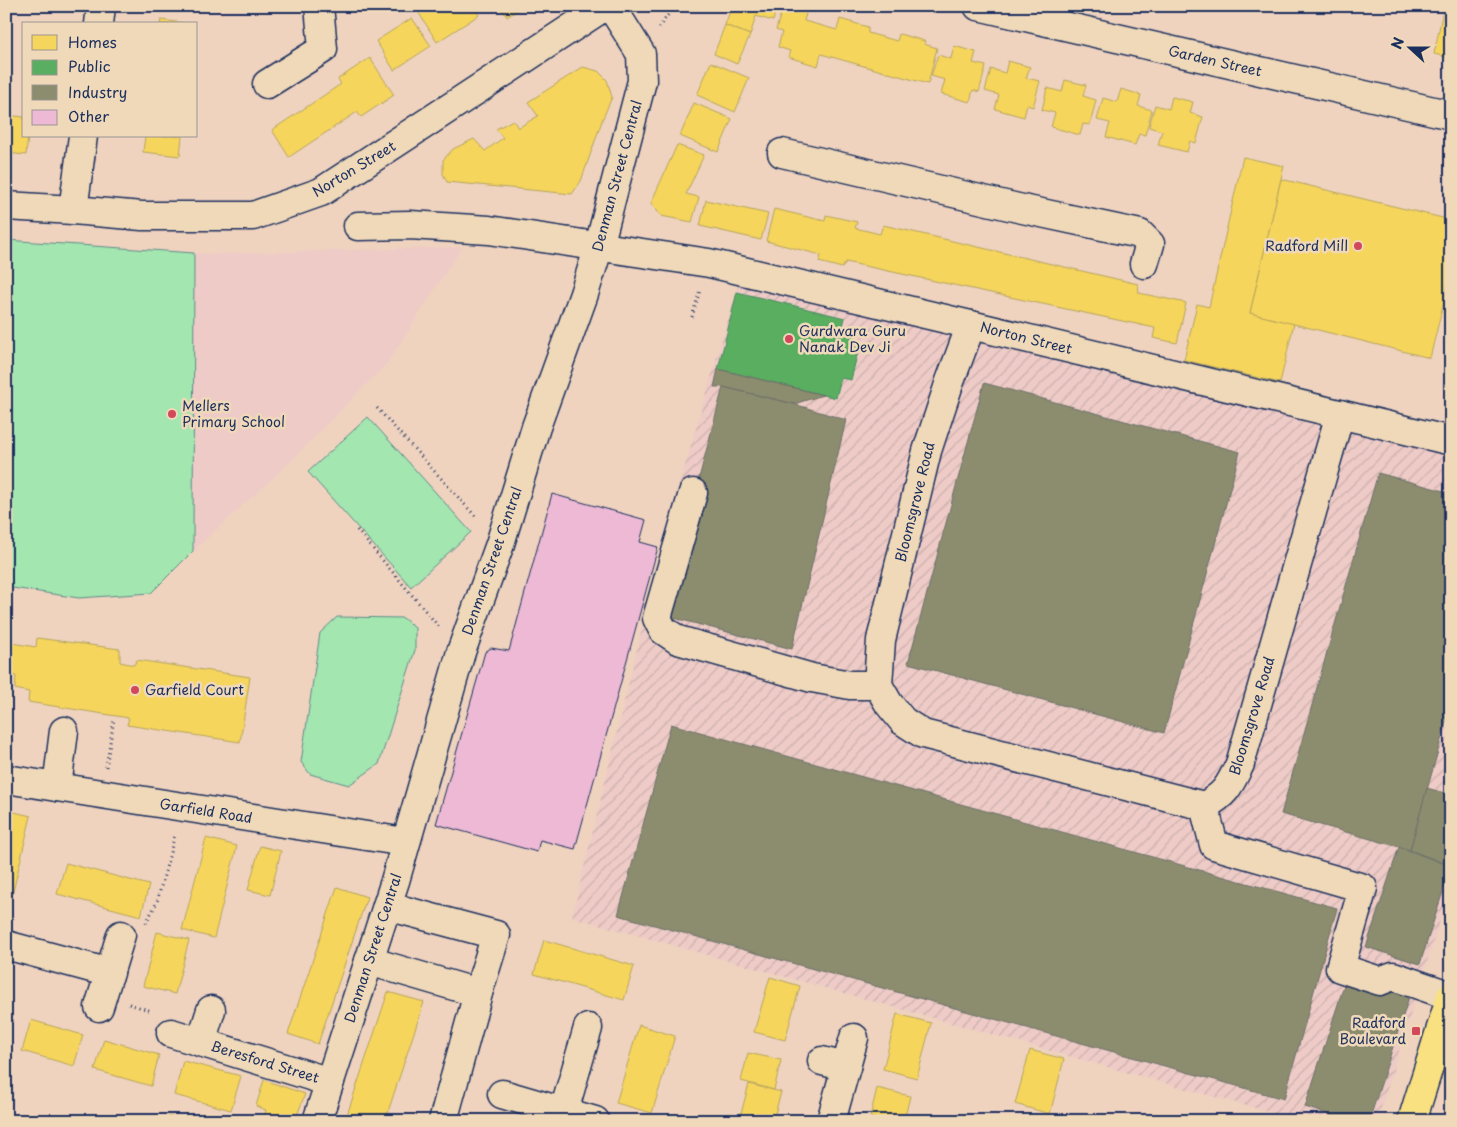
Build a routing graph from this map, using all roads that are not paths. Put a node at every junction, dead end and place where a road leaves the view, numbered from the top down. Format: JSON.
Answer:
{"nodes":[{"id":1,"x":101,"y":6,"type":"edge"},
{"id":2,"x":319,"y":6,"type":"edge"},
{"id":3,"x":605,"y":6,"type":"edge"},
{"id":4,"x":611,"y":6,"type":"edge"},
{"id":5,"x":978,"y":6,"type":"edge"},
{"id":6,"x":99,"y":22,"type":"edge"},
{"id":7,"x":266,"y":84,"type":"dead end"},
{"id":8,"x":1451,"y":115,"type":"edge"},
{"id":9,"x":83,"y":138,"type":"edge"},
{"id":10,"x":782,"y":152,"type":"dead end"},
{"id":11,"x":6,"y":206,"type":"edge"},
{"id":12,"x":73,"y":210,"type":"junction"},
{"id":13,"x":358,"y":226,"type":"dead end"},
{"id":14,"x":599,"y":246,"type":"junction"},
{"id":15,"x":1144,"y":264,"type":"dead end"},
{"id":16,"x":971,"y":324,"type":"junction"},
{"id":17,"x":1340,"y":414,"type":"junction"},
{"id":18,"x":1451,"y":441,"type":"edge"},
{"id":19,"x":693,"y":493,"type":"dead end"},
{"id":20,"x":878,"y":685,"type":"junction"},
{"id":21,"x":64,"y":731,"type":"dead end"},
{"id":22,"x":6,"y":779,"type":"edge"},
{"id":23,"x":57,"y":787,"type":"junction"},
{"id":24,"x":1204,"y":806,"type":"junction"},
{"id":25,"x":405,"y":842,"type":"junction"},
{"id":26,"x":387,"y":906,"type":"junction"},
{"id":27,"x":121,"y":935,"type":"road end"},
{"id":28,"x":6,"y":945,"type":"edge"},
{"id":29,"x":369,"y":961,"type":"junction"},
{"id":30,"x":110,"y":973,"type":"junction"},
{"id":31,"x":478,"y":993,"type":"junction"},
{"id":32,"x":1451,"y":996,"type":"edge"},
{"id":33,"x":100,"y":1006,"type":"dead end"},
{"id":34,"x":211,"y":1010,"type":"dead end"},
{"id":35,"x":588,"y":1028,"type":"dead end"},
{"id":36,"x":171,"y":1033,"type":"road end"},
{"id":37,"x":854,"y":1038,"type":"dead end"},
{"id":38,"x":201,"y":1042,"type":"junction"},
{"id":39,"x":330,"y":1082,"type":"junction"},
{"id":40,"x":502,"y":1094,"type":"dead end"},
{"id":41,"x":564,"y":1112,"type":"junction"},
{"id":42,"x":317,"y":1121,"type":"edge"},
{"id":43,"x":443,"y":1121,"type":"edge"},
{"id":44,"x":595,"y":1121,"type":"edge"},
{"id":45,"x":831,"y":1121,"type":"edge"},
{"id":46,"x":1412,"y":1121,"type":"edge"}],
"edges":[{"from":1,"to":6,"type":"street"},
{"from":2,"to":7,"type":"street"},
{"from":3,"to":12,"type":"street","name":"Norton Street"},
{"from":4,"to":14,"type":"street","name":"Denman Street Central"},
{"from":5,"to":8,"type":"street","name":"Garden Street"},
{"from":9,"to":12,"type":"street"},
{"from":10,"to":15,"type":"street"},
{"from":11,"to":12,"type":"street","name":"Norton Street"},
{"from":13,"to":14,"type":"street","name":"Norton Street"},
{"from":14,"to":16,"type":"street","name":"Norton Street"},
{"from":14,"to":25,"type":"street","name":"Denman Street Central"},
{"from":16,"to":17,"type":"street","name":"Norton Street"},
{"from":16,"to":20,"type":"street","name":"Bloomsgrove Road"},
{"from":17,"to":18,"type":"street","name":"Norton Street"},
{"from":17,"to":24,"type":"street","name":"Bloomsgrove Road"},
{"from":19,"to":20,"type":"street"},
{"from":20,"to":24,"type":"street"},
{"from":21,"to":23,"type":"street"},
{"from":22,"to":23,"type":"street","name":"Garfield Road"},
{"from":23,"to":25,"type":"street","name":"Garfield Road"},
{"from":24,"to":32,"type":"street"},
{"from":25,"to":26,"type":"street","name":"Denman Street Central"},
{"from":26,"to":29,"type":"street","name":"Denman Street Central"},
{"from":26,"to":31,"type":"street"},
{"from":27,"to":30,"type":"street"},
{"from":28,"to":30,"type":"street"},
{"from":29,"to":31,"type":"street"},
{"from":29,"to":39,"type":"street","name":"Denman Street Central"},
{"from":30,"to":33,"type":"street"},
{"from":31,"to":43,"type":"street"},
{"from":32,"to":46,"type":"main road"},
{"from":34,"to":38,"type":"street","name":"Beresford Street"},
{"from":35,"to":41,"type":"street"},
{"from":36,"to":38,"type":"street","name":"Beresford Street"},
{"from":37,"to":45,"type":"street"},
{"from":38,"to":39,"type":"street","name":"Beresford Street"},
{"from":39,"to":42,"type":"street","name":"Denman Street Central"},
{"from":40,"to":41,"type":"street"},
{"from":41,"to":44,"type":"street"}]}
